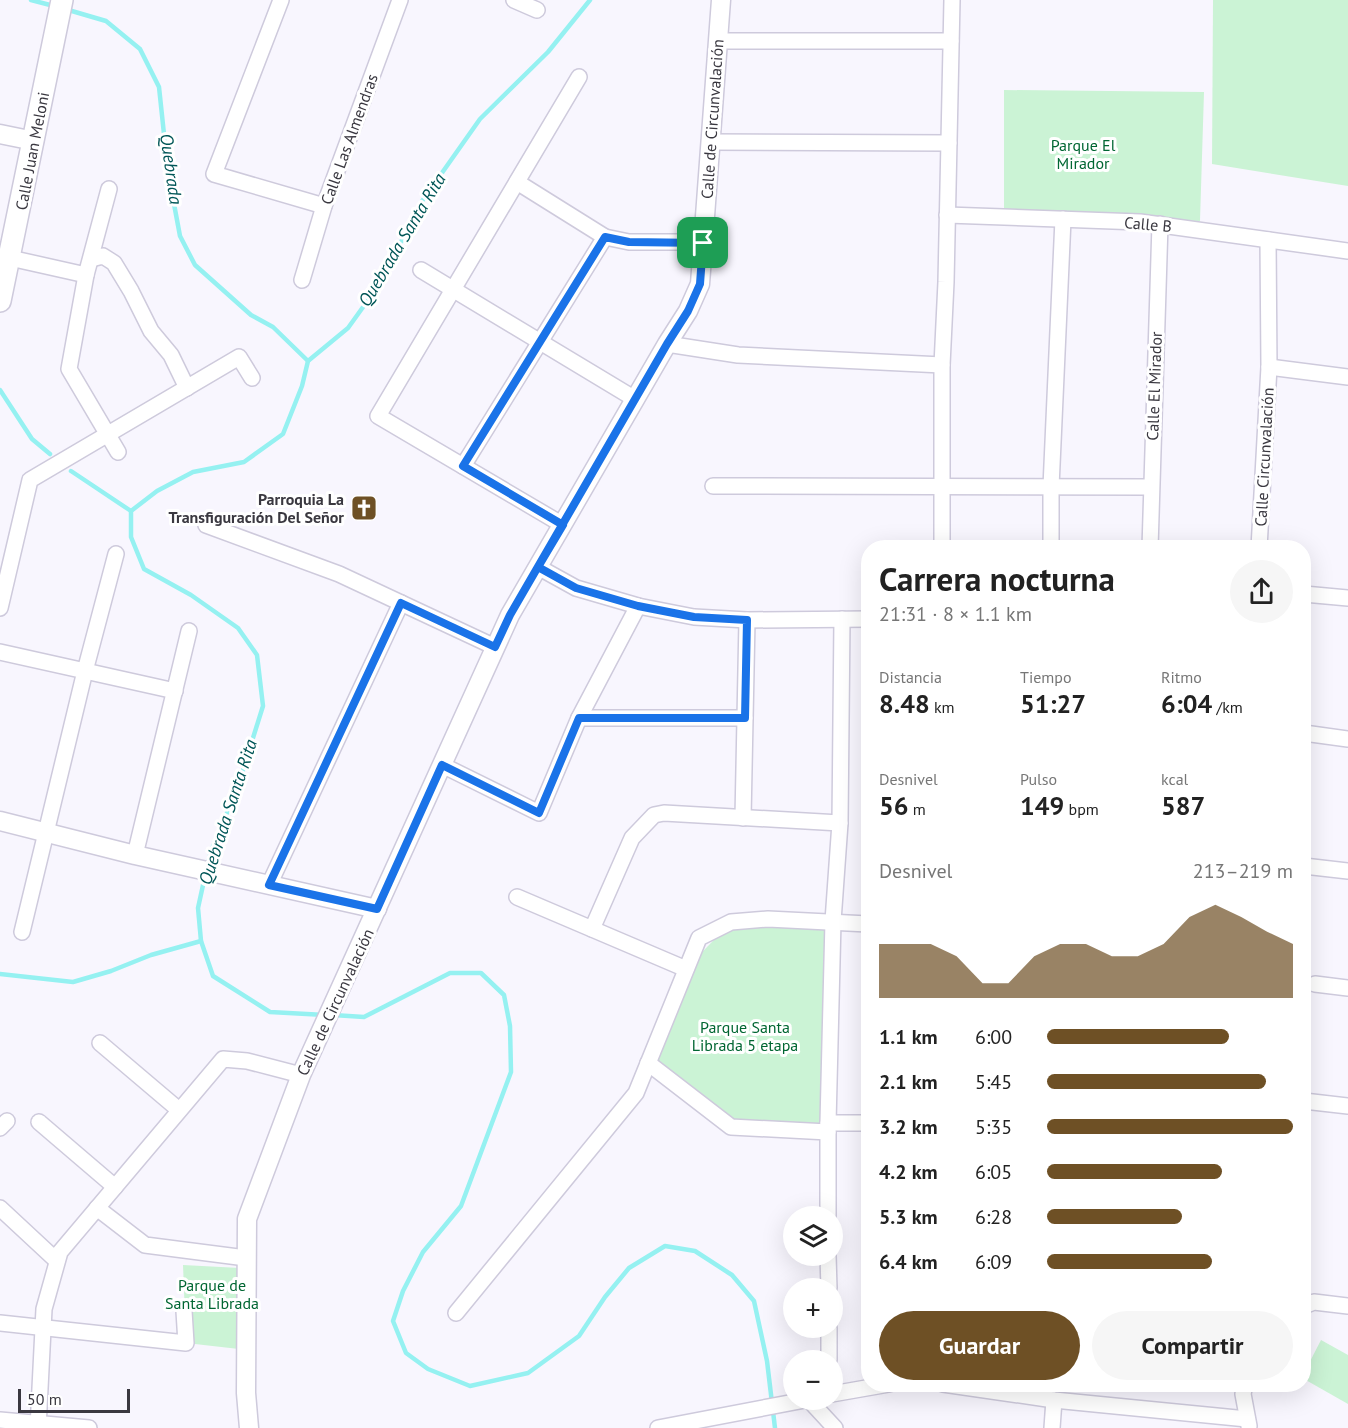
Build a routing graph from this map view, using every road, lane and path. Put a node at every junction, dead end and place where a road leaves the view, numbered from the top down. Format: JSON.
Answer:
{"nodes":[{"id":1,"x":62,"y":0,"type":"edge"},
{"id":2,"x":281,"y":0,"type":"edge"},
{"id":3,"x":400,"y":0,"type":"edge"},
{"id":4,"x":514,"y":0,"type":"edge"},
{"id":5,"x":721,"y":0,"type":"edge"},
{"id":6,"x":952,"y":0,"type":"edge"},
{"id":7,"x":537,"y":10,"type":"dead end"},
{"id":8,"x":718,"y":41,"type":"junction"},
{"id":9,"x":951,"y":41,"type":"junction"},
{"id":10,"x":579,"y":77,"type":"dead end"},
{"id":11,"x":0,"y":134,"type":"edge"},
{"id":12,"x":34,"y":141,"type":"junction"},
{"id":13,"x":711,"y":142,"type":"junction"},
{"id":14,"x":949,"y":143,"type":"junction"},
{"id":15,"x":517,"y":182,"type":"junction"},
{"id":16,"x":109,"y":189,"type":"dead end"},
{"id":17,"x":324,"y":206,"type":"junction"},
{"id":18,"x":947,"y":215,"type":"junction"},
{"id":19,"x":1063,"y":219,"type":"junction"},
{"id":20,"x":1160,"y":224,"type":"junction"},
{"id":21,"x":605,"y":237,"type":"junction"},
{"id":22,"x":1268,"y":240,"type":"junction"},
{"id":23,"x":703,"y":243,"type":"junction"},
{"id":24,"x":8,"y":246,"type":"edge"},
{"id":25,"x":1348,"y":251,"type":"edge"},
{"id":26,"x":91,"y":259,"type":"junction"},
{"id":27,"x":422,"y":270,"type":"dead end"},
{"id":28,"x":86,"y":275,"type":"junction"},
{"id":29,"x":302,"y":280,"type":"dead end"},
{"id":30,"x":454,"y":290,"type":"junction"},
{"id":31,"x":0,"y":301,"type":"edge"},
{"id":32,"x":541,"y":342,"type":"junction"},
{"id":33,"x":667,"y":344,"type":"junction"},
{"id":34,"x":942,"y":365,"type":"junction"},
{"id":35,"x":1269,"y":367,"type":"junction"},
{"id":36,"x":1348,"y":376,"type":"edge"},
{"id":37,"x":252,"y":378,"type":"dead end"},
{"id":38,"x":187,"y":388,"type":"junction"},
{"id":39,"x":636,"y":399,"type":"junction"},
{"id":40,"x":107,"y":434,"type":"junction"},
{"id":41,"x":118,"y":452,"type":"dead end"},
{"id":42,"x":463,"y":466,"type":"junction"},
{"id":43,"x":713,"y":486,"type":"dead end"},
{"id":44,"x":941,"y":487,"type":"junction"},
{"id":45,"x":1051,"y":488,"type":"junction"},
{"id":46,"x":1150,"y":488,"type":"junction"},
{"id":47,"x":206,"y":525,"type":"dead end"},
{"id":48,"x":563,"y":525,"type":"junction"},
{"id":49,"x":942,"y":540,"type":"edge"},
{"id":50,"x":1050,"y":540,"type":"edge"},
{"id":51,"x":1150,"y":540,"type":"edge"},
{"id":52,"x":1260,"y":540,"type":"edge"},
{"id":53,"x":116,"y":554,"type":"dead end"},
{"id":54,"x":538,"y":567,"type":"junction"},
{"id":55,"x":1311,"y":595,"type":"edge"},
{"id":56,"x":1348,"y":598,"type":"edge"},
{"id":57,"x":401,"y":603,"type":"junction"},
{"id":58,"x":638,"y":606,"type":"junction"},
{"id":59,"x":0,"y":608,"type":"edge"},
{"id":60,"x":843,"y":619,"type":"junction"},
{"id":61,"x":861,"y":619,"type":"edge"},
{"id":62,"x":747,"y":620,"type":"junction"},
{"id":63,"x":189,"y":631,"type":"dead end"},
{"id":64,"x":495,"y":647,"type":"junction"},
{"id":65,"x":0,"y":652,"type":"edge"},
{"id":66,"x":85,"y":671,"type":"junction"},
{"id":67,"x":175,"y":691,"type":"junction"},
{"id":68,"x":579,"y":718,"type":"junction"},
{"id":69,"x":745,"y":718,"type":"junction"},
{"id":70,"x":1311,"y":734,"type":"edge"},
{"id":71,"x":1348,"y":739,"type":"edge"},
{"id":72,"x":442,"y":765,"type":"junction"},
{"id":73,"x":743,"y":818,"type":"junction"},
{"id":74,"x":0,"y":821,"type":"edge"},
{"id":75,"x":840,"y":823,"type":"junction"},
{"id":76,"x":45,"y":833,"type":"junction"},
{"id":77,"x":135,"y":855,"type":"junction"},
{"id":78,"x":1311,"y":867,"type":"edge"},
{"id":79,"x":1348,"y":871,"type":"edge"},
{"id":80,"x":269,"y":885,"type":"junction"},
{"id":81,"x":517,"y":897,"type":"dead end"},
{"id":82,"x":377,"y":909,"type":"junction"},
{"id":83,"x":833,"y":921,"type":"junction"},
{"id":84,"x":861,"y":923,"type":"edge"},
{"id":85,"x":592,"y":929,"type":"junction"},
{"id":86,"x":22,"y":932,"type":"dead end"},
{"id":87,"x":686,"y":969,"type":"junction"},
{"id":88,"x":1315,"y":984,"type":"dead end"},
{"id":89,"x":1348,"y":988,"type":"edge"},
{"id":90,"x":100,"y":1042,"type":"dead end"},
{"id":91,"x":648,"y":1063,"type":"junction"},
{"id":92,"x":301,"y":1075,"type":"junction"},
{"id":93,"x":1311,"y":1102,"type":"edge"},
{"id":94,"x":1348,"y":1106,"type":"edge"},
{"id":95,"x":179,"y":1110,"type":"junction"},
{"id":96,"x":39,"y":1122,"type":"dead end"},
{"id":97,"x":861,"y":1124,"type":"edge"},
{"id":98,"x":828,"y":1127,"type":"junction"},
{"id":99,"x":115,"y":1187,"type":"junction"},
{"id":100,"x":828,"y":1206,"type":"edge"},
{"id":101,"x":0,"y":1208,"type":"edge"},
{"id":102,"x":97,"y":1208,"type":"junction"},
{"id":103,"x":246,"y":1258,"type":"junction"},
{"id":104,"x":57,"y":1261,"type":"junction"},
{"id":105,"x":1311,"y":1303,"type":"edge"},
{"id":106,"x":1348,"y":1306,"type":"edge"},
{"id":107,"x":184,"y":1311,"type":"dead end"},
{"id":108,"x":456,"y":1313,"type":"dead end"},
{"id":109,"x":0,"y":1323,"type":"edge"},
{"id":110,"x":43,"y":1328,"type":"junction"},
{"id":111,"x":861,"y":1389,"type":"edge"},
{"id":112,"x":843,"y":1392,"type":"edge"},
{"id":113,"x":998,"y":1392,"type":"edge"},
{"id":114,"x":1242,"y":1392,"type":"edge"},
{"id":115,"x":1244,"y":1392,"type":"edge"},
{"id":116,"x":1054,"y":1400,"type":"junction"},
{"id":117,"x":783,"y":1404,"type":"edge"},
{"id":118,"x":815,"y":1410,"type":"edge"},
{"id":119,"x":1218,"y":1416,"type":"junction"},
{"id":120,"x":0,"y":1420,"type":"edge"},
{"id":121,"x":1248,"y":1423,"type":"edge"},
{"id":122,"x":38,"y":1425,"type":"edge"},
{"id":123,"x":89,"y":1428,"type":"edge"},
{"id":124,"x":249,"y":1428,"type":"edge"},
{"id":125,"x":658,"y":1428,"type":"edge"},
{"id":126,"x":835,"y":1428,"type":"edge"},
{"id":127,"x":1052,"y":1428,"type":"edge"}],
"edges":[{"from":1,"to":12,"type":"main road","name":"Calle Juan Meloni"},
{"from":2,"to":17,"type":"street"},
{"from":3,"to":17,"type":"street","name":"Calle Las Almendras"},
{"from":4,"to":7,"type":"street"},
{"from":5,"to":8,"type":"street","name":"Calle de Circunvalación"},
{"from":6,"to":9,"type":"street"},
{"from":8,"to":9,"type":"street"},
{"from":8,"to":13,"type":"street","name":"Calle de Circunvalación"},
{"from":9,"to":14,"type":"street"},
{"from":10,"to":15,"type":"street"},
{"from":11,"to":12,"type":"street"},
{"from":12,"to":24,"type":"main road","name":"Calle Juan Meloni"},
{"from":13,"to":14,"type":"street"},
{"from":13,"to":23,"type":"street","name":"Calle de Circunvalación"},
{"from":14,"to":18,"type":"street"},
{"from":15,"to":21,"type":"street"},
{"from":15,"to":30,"type":"street"},
{"from":16,"to":26,"type":"street"},
{"from":17,"to":29,"type":"street","name":"Calle Las Almendras"},
{"from":18,"to":19,"type":"street","name":"Calle B"},
{"from":18,"to":34,"type":"street"},
{"from":19,"to":20,"type":"street","name":"Calle B"},
{"from":19,"to":45,"type":"street"},
{"from":20,"to":22,"type":"street","name":"Calle B"},
{"from":20,"to":46,"type":"street","name":"Calle El Mirador"},
{"from":21,"to":23,"type":"street"},
{"from":21,"to":32,"type":"street"},
{"from":22,"to":25,"type":"street","name":"Calle B"},
{"from":22,"to":35,"type":"street","name":"Calle Circunvalación"},
{"from":23,"to":33,"type":"street","name":"Calle de Circunvalación"},
{"from":24,"to":28,"type":"street"},
{"from":24,"to":31,"type":"main road","name":"Calle Juan Meloni"},
{"from":26,"to":28,"type":"street"},
{"from":26,"to":38,"type":"street"},
{"from":27,"to":30,"type":"street"},
{"from":28,"to":40,"type":"street"},
{"from":30,"to":32,"type":"street"},
{"from":30,"to":42,"type":"street"},
{"from":32,"to":39,"type":"street"},
{"from":32,"to":42,"type":"street"},
{"from":33,"to":34,"type":"street"},
{"from":33,"to":39,"type":"street","name":"Calle de Circunvalación"},
{"from":34,"to":44,"type":"street"},
{"from":35,"to":36,"type":"street","name":"Calle Circunvalación"},
{"from":35,"to":52,"type":"street","name":"Calle Circunvalación"},
{"from":37,"to":38,"type":"street"},
{"from":38,"to":40,"type":"street"},
{"from":39,"to":48,"type":"street","name":"Calle de Circunvalación"},
{"from":40,"to":41,"type":"street"},
{"from":40,"to":59,"type":"street"},
{"from":42,"to":48,"type":"street"},
{"from":43,"to":44,"type":"street"},
{"from":44,"to":45,"type":"street"},
{"from":44,"to":49,"type":"street"},
{"from":45,"to":46,"type":"street"},
{"from":45,"to":50,"type":"street"},
{"from":46,"to":51,"type":"street","name":"Calle El Mirador"},
{"from":47,"to":57,"type":"street"},
{"from":48,"to":54,"type":"street","name":"Calle de Circunvalación"},
{"from":53,"to":66,"type":"street"},
{"from":54,"to":58,"type":"street"},
{"from":54,"to":64,"type":"street","name":"Calle de Circunvalación"},
{"from":55,"to":56,"type":"street"},
{"from":57,"to":64,"type":"street"},
{"from":57,"to":80,"type":"street"},
{"from":58,"to":62,"type":"street"},
{"from":58,"to":68,"type":"street"},
{"from":60,"to":61,"type":"street"},
{"from":60,"to":62,"type":"street"},
{"from":60,"to":75,"type":"street"},
{"from":62,"to":69,"type":"street"},
{"from":63,"to":67,"type":"street"},
{"from":64,"to":72,"type":"street","name":"Calle de Circunvalación"},
{"from":65,"to":66,"type":"street"},
{"from":66,"to":67,"type":"street"},
{"from":66,"to":76,"type":"street"},
{"from":67,"to":77,"type":"street"},
{"from":68,"to":69,"type":"street"},
{"from":68,"to":72,"type":"street"},
{"from":69,"to":73,"type":"street"},
{"from":70,"to":71,"type":"street"},
{"from":72,"to":82,"type":"street","name":"Calle de Circunvalación"},
{"from":73,"to":75,"type":"street"},
{"from":73,"to":85,"type":"street"},
{"from":74,"to":76,"type":"street"},
{"from":75,"to":83,"type":"street"},
{"from":76,"to":77,"type":"street"},
{"from":76,"to":86,"type":"street"},
{"from":77,"to":80,"type":"street"},
{"from":78,"to":79,"type":"street"},
{"from":80,"to":82,"type":"street"},
{"from":81,"to":85,"type":"street"},
{"from":82,"to":92,"type":"street","name":"Calle de Circunvalación"},
{"from":83,"to":84,"type":"street"},
{"from":83,"to":87,"type":"street"},
{"from":83,"to":98,"type":"street"},
{"from":85,"to":87,"type":"street"},
{"from":87,"to":91,"type":"street"},
{"from":88,"to":89,"type":"street"},
{"from":90,"to":95,"type":"street"},
{"from":91,"to":98,"type":"street"},
{"from":91,"to":108,"type":"street"},
{"from":92,"to":95,"type":"street"},
{"from":92,"to":103,"type":"street","name":"Calle de Circunvalación"},
{"from":93,"to":94,"type":"street"},
{"from":95,"to":99,"type":"street"},
{"from":96,"to":99,"type":"street"},
{"from":97,"to":98,"type":"street"},
{"from":98,"to":100,"type":"street"},
{"from":99,"to":102,"type":"street"},
{"from":101,"to":104,"type":"street"},
{"from":102,"to":103,"type":"street"},
{"from":102,"to":104,"type":"street"},
{"from":103,"to":124,"type":"street","name":"Calle de Circunvalación"},
{"from":104,"to":110,"type":"street"},
{"from":105,"to":106,"type":"street"},
{"from":107,"to":110,"type":"street"},
{"from":109,"to":110,"type":"street"},
{"from":110,"to":122,"type":"street"},
{"from":111,"to":112,"type":"street"},
{"from":113,"to":116,"type":"street"},
{"from":114,"to":119,"type":"street"},
{"from":115,"to":121,"type":"street"},
{"from":116,"to":119,"type":"street"},
{"from":116,"to":127,"type":"street"},
{"from":117,"to":125,"type":"street"},
{"from":118,"to":126,"type":"street"},
{"from":119,"to":121,"type":"street"},
{"from":120,"to":122,"type":"street"},
{"from":122,"to":123,"type":"street"}]}
